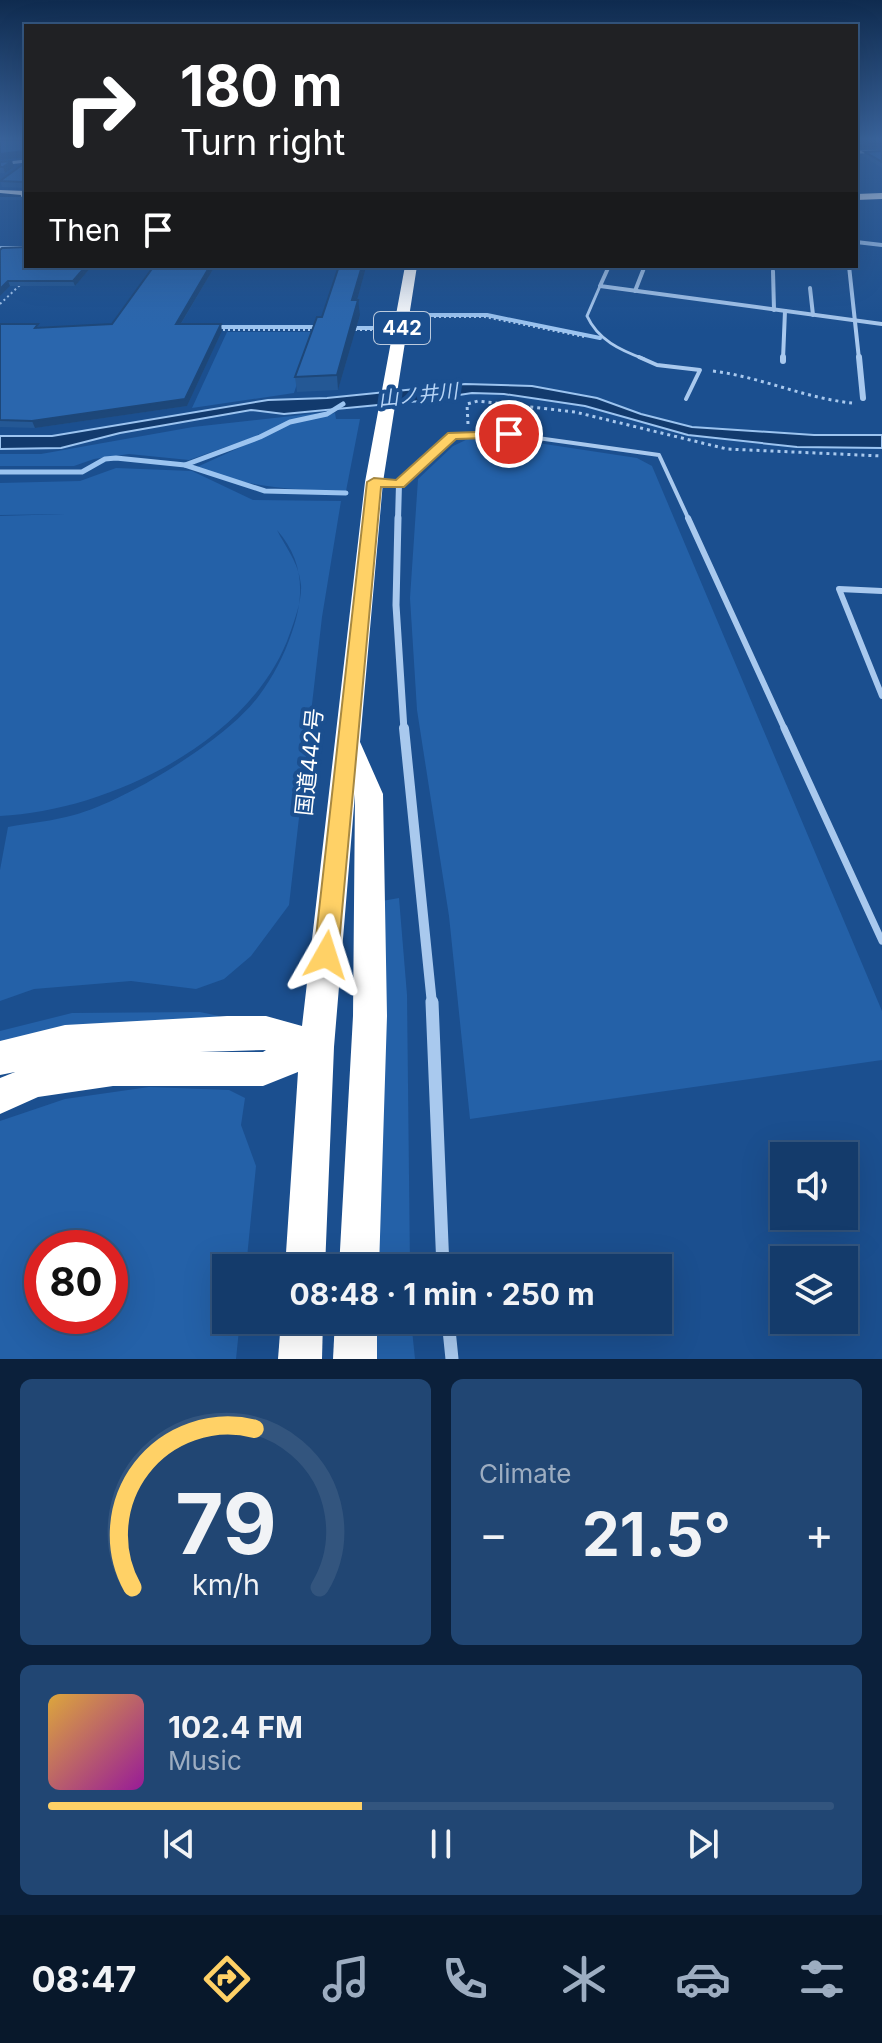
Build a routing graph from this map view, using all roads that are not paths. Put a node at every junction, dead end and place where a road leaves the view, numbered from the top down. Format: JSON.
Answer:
{"nodes":[{"id":1,"x":858,"y":242,"type":"edge"},
{"id":2,"x":882,"y":245,"type":"edge"},
{"id":3,"x":411,"y":268,"type":"edge"},
{"id":4,"x":608,"y":268,"type":"edge"},
{"id":5,"x":644,"y":268,"type":"edge"},
{"id":6,"x":849,"y":268,"type":"edge"},
{"id":7,"x":773,"y":271,"type":"dead end"},
{"id":8,"x":600,"y":286,"type":"junction"},
{"id":9,"x":810,"y":288,"type":"dead end"},
{"id":10,"x":635,"y":291,"type":"junction"},
{"id":11,"x":774,"y":310,"type":"junction"},
{"id":12,"x":785,"y":311,"type":"junction"},
{"id":13,"x":813,"y":315,"type":"junction"},
{"id":14,"x":855,"y":321,"type":"junction"},
{"id":15,"x":882,"y":324,"type":"edge"},
{"id":16,"x":783,"y":361,"type":"dead end"},
{"id":17,"x":863,"y":398,"type":"joint"},
{"id":18,"x":686,"y":399,"type":"dead end"},
{"id":19,"x":869,"y":404,"type":"road end"},
{"id":20,"x":387,"y":483,"type":"junction"},
{"id":21,"x":882,"y":591,"type":"edge"},
{"id":22,"x":882,"y":696,"type":"edge"},
{"id":23,"x":347,"y":740,"type":"junction"},
{"id":24,"x":882,"y":941,"type":"edge"},
{"id":25,"x":317,"y":1047,"type":"junction"},
{"id":26,"x":0,"y":1058,"type":"edge"},
{"id":27,"x":0,"y":1096,"type":"edge"},
{"id":28,"x":306,"y":1254,"type":"edge"},
{"id":29,"x":360,"y":1254,"type":"edge"},
{"id":30,"x":442,"y":1254,"type":"edge"},
{"id":31,"x":301,"y":1334,"type":"edge"},
{"id":32,"x":356,"y":1334,"type":"edge"},
{"id":33,"x":449,"y":1334,"type":"edge"},
{"id":34,"x":300,"y":1359,"type":"edge"},
{"id":35,"x":355,"y":1359,"type":"edge"},
{"id":36,"x":452,"y":1359,"type":"edge"}],
"edges":[{"from":1,"to":2,"type":"street"},
{"from":3,"to":20,"type":"highway","name":"国道442号","number":"442"},
{"from":4,"to":8,"type":"street"},
{"from":5,"to":10,"type":"street"},
{"from":6,"to":14,"type":"street"},
{"from":7,"to":11,"type":"street"},
{"from":8,"to":10,"type":"street"},
{"from":8,"to":18,"type":"lane"},
{"from":9,"to":13,"type":"street"},
{"from":10,"to":11,"type":"street"},
{"from":11,"to":12,"type":"street"},
{"from":12,"to":13,"type":"street"},
{"from":12,"to":16,"type":"street"},
{"from":13,"to":14,"type":"street"},
{"from":14,"to":15,"type":"street"},
{"from":14,"to":17,"type":"street"},
{"from":17,"to":19,"type":"lane"},
{"from":20,"to":23,"type":"highway","name":"国道442号","number":"442"},
{"from":20,"to":24,"type":"lane"},
{"from":20,"to":30,"type":"street"},
{"from":21,"to":22,"type":"lane"},
{"from":23,"to":25,"type":"highway","name":"国道442号","number":"442"},
{"from":23,"to":29,"type":"highway"},
{"from":25,"to":26,"type":"highway"},
{"from":25,"to":27,"type":"highway"},
{"from":25,"to":28,"type":"highway","name":"国道442号","number":"442"},
{"from":31,"to":34,"type":"highway"},
{"from":32,"to":35,"type":"highway"},
{"from":33,"to":36,"type":"street"}]}
